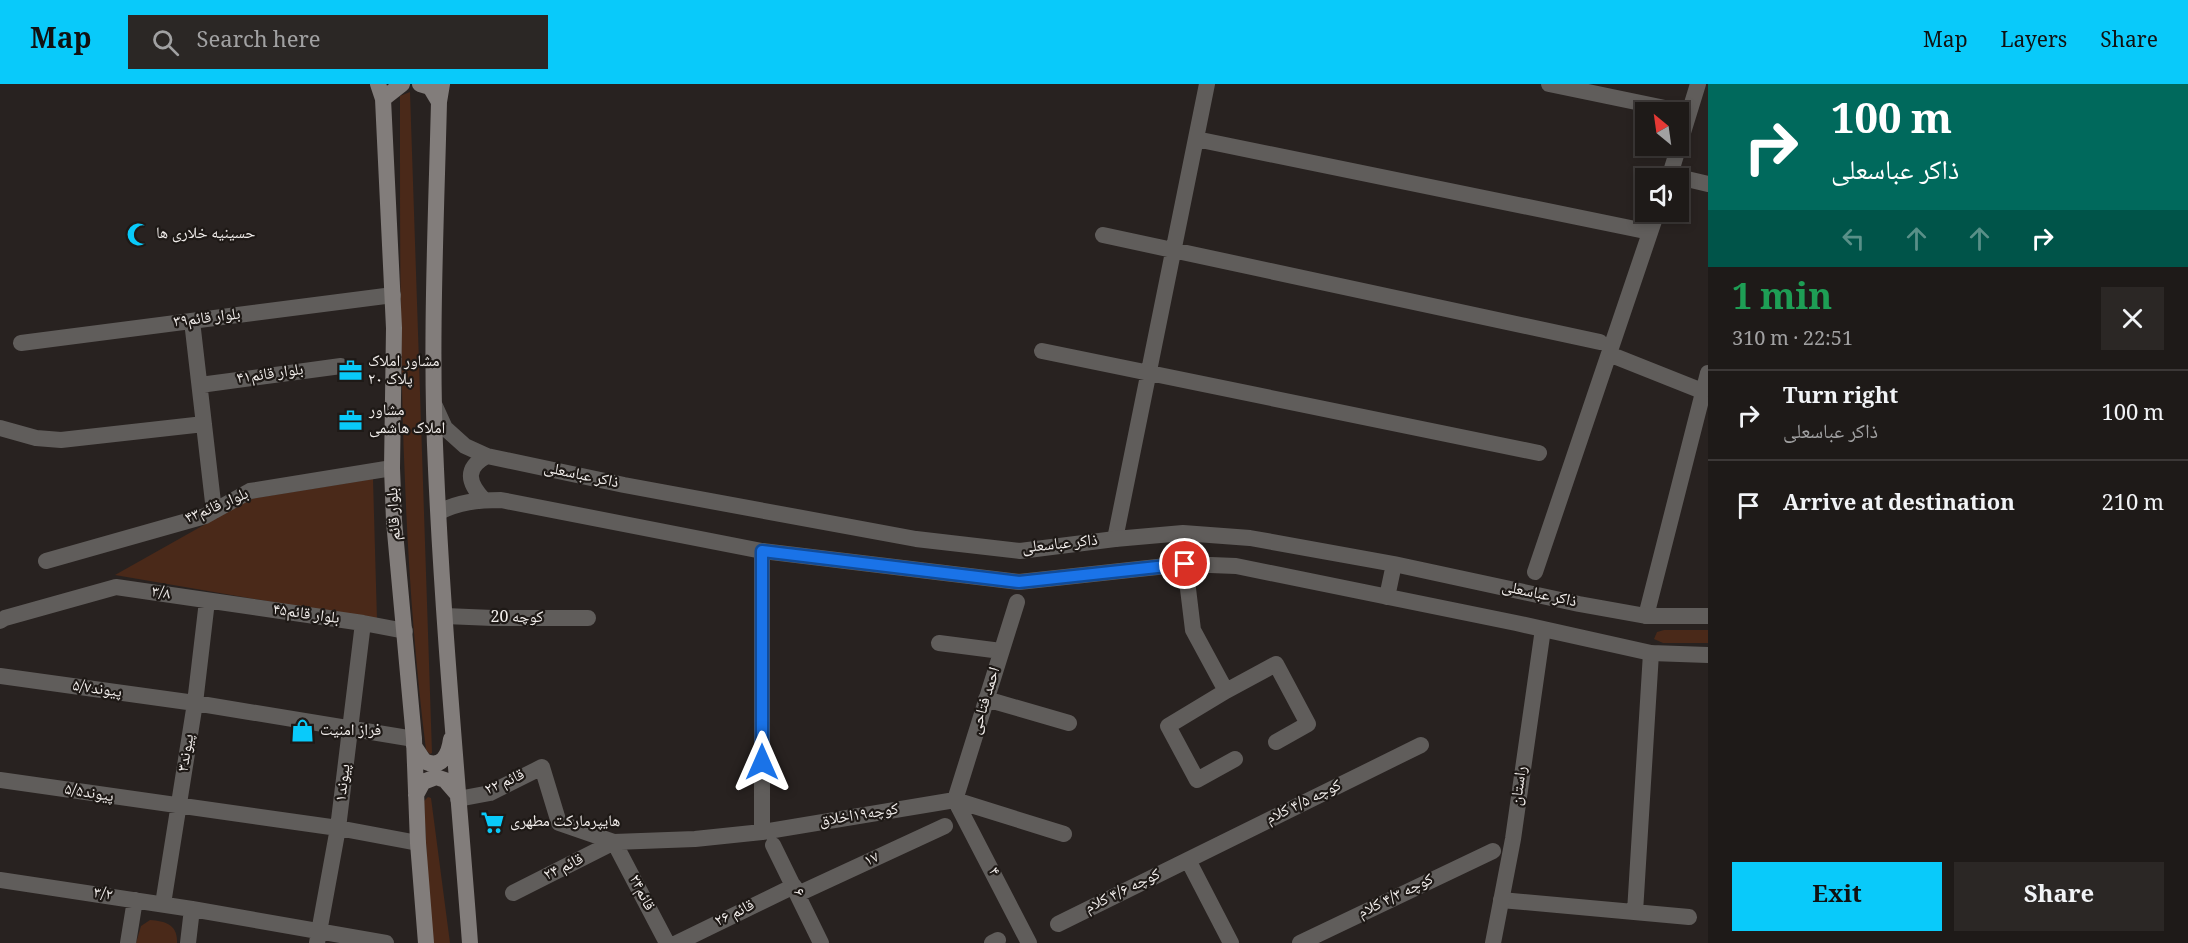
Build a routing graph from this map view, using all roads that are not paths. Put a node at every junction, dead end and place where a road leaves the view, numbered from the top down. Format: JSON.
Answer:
{"nodes":[{"id":1,"x":402,"y":84,"type":"edge"},
{"id":2,"x":420,"y":84,"type":"edge"},
{"id":3,"x":442,"y":84,"type":"edge"},
{"id":4,"x":1207,"y":84,"type":"edge"},
{"id":5,"x":1549,"y":84,"type":"edge"},
{"id":6,"x":1698,"y":84,"type":"edge"},
{"id":7,"x":381,"y":92,"type":"edge"},
{"id":8,"x":439,"y":102,"type":"junction"},
{"id":9,"x":1636,"y":102,"type":"edge"},
{"id":10,"x":1689,"y":113,"type":"edge"},
{"id":11,"x":1196,"y":139,"type":"junction"},
{"id":12,"x":1689,"y":181,"type":"edge"},
{"id":13,"x":1708,"y":184,"type":"edge"},
{"id":14,"x":1654,"y":222,"type":"edge"},
{"id":15,"x":1650,"y":232,"type":"junction"},
{"id":16,"x":1103,"y":235,"type":"dead end"},
{"id":17,"x":1173,"y":250,"type":"junction"},
{"id":18,"x":393,"y":295,"type":"junction"},
{"id":19,"x":192,"y":321,"type":"junction"},
{"id":20,"x":21,"y":343,"type":"dead end"},
{"id":21,"x":1604,"y":348,"type":"junction"},
{"id":22,"x":1042,"y":351,"type":"dead end"},
{"id":23,"x":341,"y":366,"type":"dead end"},
{"id":24,"x":1149,"y":373,"type":"junction"},
{"id":25,"x":1708,"y":373,"type":"edge"},
{"id":26,"x":200,"y":385,"type":"junction"},
{"id":27,"x":1702,"y":391,"type":"junction"},
{"id":28,"x":435,"y":406,"type":"junction"},
{"id":29,"x":204,"y":424,"type":"junction"},
{"id":30,"x":0,"y":428,"type":"edge"},
{"id":31,"x":1539,"y":453,"type":"dead end"},
{"id":32,"x":487,"y":456,"type":"junction"},
{"id":33,"x":392,"y":468,"type":"junction"},
{"id":34,"x":484,"y":500,"type":"junction"},
{"id":35,"x":214,"y":511,"type":"junction"},
{"id":36,"x":438,"y":512,"type":"junction"},
{"id":37,"x":1115,"y":538,"type":"junction"},
{"id":38,"x":762,"y":551,"type":"junction"},
{"id":39,"x":46,"y":561,"type":"dead end"},
{"id":40,"x":1185,"y":564,"type":"junction"},
{"id":41,"x":1394,"y":564,"type":"junction"},
{"id":42,"x":1535,"y":572,"type":"dead end"},
{"id":43,"x":1387,"y":597,"type":"junction"},
{"id":44,"x":207,"y":601,"type":"junction"},
{"id":45,"x":1017,"y":602,"type":"dead end"},
{"id":46,"x":446,"y":616,"type":"junction"},
{"id":47,"x":1646,"y":616,"type":"junction"},
{"id":48,"x":1708,"y":616,"type":"edge"},
{"id":49,"x":588,"y":618,"type":"dead end"},
{"id":50,"x":0,"y":621,"type":"edge"},
{"id":51,"x":363,"y":623,"type":"junction"},
{"id":52,"x":1543,"y":629,"type":"junction"},
{"id":53,"x":405,"y":631,"type":"junction"},
{"id":54,"x":939,"y":644,"type":"dead end"},
{"id":55,"x":1001,"y":651,"type":"junction"},
{"id":56,"x":1651,"y":653,"type":"junction"},
{"id":57,"x":1708,"y":655,"type":"edge"},
{"id":58,"x":0,"y":676,"type":"edge"},
{"id":59,"x":1226,"y":691,"type":"junction"},
{"id":60,"x":986,"y":699,"type":"junction"},
{"id":61,"x":195,"y":704,"type":"junction"},
{"id":62,"x":1069,"y":723,"type":"dead end"},
{"id":63,"x":453,"y":728,"type":"junction"},
{"id":64,"x":351,"y":729,"type":"junction"},
{"id":65,"x":414,"y":742,"type":"junction"},
{"id":66,"x":1276,"y":742,"type":"dead end"},
{"id":67,"x":1421,"y":745,"type":"dead end"},
{"id":68,"x":1235,"y":759,"type":"dead end"},
{"id":69,"x":0,"y":780,"type":"edge"},
{"id":70,"x":416,"y":795,"type":"junction"},
{"id":71,"x":458,"y":797,"type":"junction"},
{"id":72,"x":955,"y":800,"type":"junction"},
{"id":73,"x":179,"y":807,"type":"junction"},
{"id":74,"x":945,"y":826,"type":"dead end"},
{"id":75,"x":338,"y":828,"type":"junction"},
{"id":76,"x":1064,"y":834,"type":"dead end"},
{"id":77,"x":768,"y":838,"type":"junction"},
{"id":78,"x":418,"y":843,"type":"junction"},
{"id":79,"x":614,"y":843,"type":"junction"},
{"id":80,"x":1492,"y":851,"type":"dead end"},
{"id":81,"x":1188,"y":860,"type":"junction"},
{"id":82,"x":0,"y":880,"type":"edge"},
{"id":83,"x":796,"y":890,"type":"junction"},
{"id":84,"x":513,"y":892,"type":"dead end"},
{"id":85,"x":135,"y":900,"type":"junction"},
{"id":86,"x":1501,"y":900,"type":"junction"},
{"id":87,"x":163,"y":904,"type":"junction"},
{"id":88,"x":192,"y":909,"type":"junction"},
{"id":89,"x":1635,"y":912,"type":"junction"},
{"id":90,"x":1689,"y":917,"type":"dead end"},
{"id":91,"x":1058,"y":924,"type":"dead end"},
{"id":92,"x":318,"y":937,"type":"edge"},
{"id":93,"x":128,"y":943,"type":"edge"},
{"id":94,"x":188,"y":943,"type":"edge"},
{"id":95,"x":386,"y":943,"type":"edge"},
{"id":96,"x":426,"y":943,"type":"edge"},
{"id":97,"x":470,"y":943,"type":"edge"},
{"id":98,"x":667,"y":943,"type":"edge"},
{"id":99,"x":677,"y":943,"type":"edge"},
{"id":100,"x":821,"y":943,"type":"edge"},
{"id":101,"x":1029,"y":943,"type":"edge"},
{"id":102,"x":1231,"y":943,"type":"edge"},
{"id":103,"x":1300,"y":943,"type":"edge"},
{"id":104,"x":1493,"y":943,"type":"edge"}],
"edges":[{"from":1,"to":7,"type":"main road"},
{"from":2,"to":8,"type":"main road"},
{"from":3,"to":8,"type":"main road"},
{"from":4,"to":11,"type":"street"},
{"from":5,"to":9,"type":"street"},
{"from":6,"to":10,"type":"street"},
{"from":7,"to":18,"type":"main road","name":"بلوار قائم"},
{"from":8,"to":28,"type":"main road"},
{"from":11,"to":15,"type":"street"},
{"from":11,"to":17,"type":"street"},
{"from":12,"to":13,"type":"street"},
{"from":14,"to":15,"type":"street"},
{"from":15,"to":21,"type":"street"},
{"from":16,"to":17,"type":"street"},
{"from":17,"to":21,"type":"street"},
{"from":17,"to":24,"type":"street"},
{"from":18,"to":19,"type":"street","name":"بلوار قائم۳۹"},
{"from":18,"to":33,"type":"main road","name":"بلوار قائم"},
{"from":19,"to":20,"type":"street","name":"بلوار قائم۳۹"},
{"from":19,"to":26,"type":"street"},
{"from":21,"to":27,"type":"street"},
{"from":21,"to":42,"type":"street"},
{"from":22,"to":24,"type":"street"},
{"from":23,"to":26,"type":"street","name":"بلوار قائم۴۱"},
{"from":24,"to":31,"type":"street"},
{"from":24,"to":37,"type":"street"},
{"from":25,"to":27,"type":"street"},
{"from":26,"to":29,"type":"street"},
{"from":27,"to":47,"type":"street"},
{"from":28,"to":32,"type":"street","name":"ذاکر عباسعلی"},
{"from":28,"to":36,"type":"main road"},
{"from":29,"to":30,"type":"street"},
{"from":29,"to":35,"type":"street"},
{"from":32,"to":34,"type":"street"},
{"from":32,"to":37,"type":"street","name":"ذاکر عباسعلی"},
{"from":33,"to":35,"type":"street","name":"بلوار قائم۴۳"},
{"from":33,"to":53,"type":"main road","name":"بلوار قائم"},
{"from":34,"to":36,"type":"street","name":"ذاکر عباسعلی"},
{"from":34,"to":38,"type":"street","name":"ذاکر عباسعلی"},
{"from":35,"to":39,"type":"street","name":"بلوار قائم۴۳"},
{"from":36,"to":46,"type":"main road"},
{"from":37,"to":41,"type":"street","name":"ذاکر عباسعلی"},
{"from":38,"to":40,"type":"street","name":"ذاکر عباسعلی"},
{"from":38,"to":77,"type":"street"},
{"from":40,"to":43,"type":"street","name":"ذاکر عباسعلی"},
{"from":40,"to":59,"type":"street"},
{"from":41,"to":43,"type":"street"},
{"from":41,"to":47,"type":"street","name":"ذاکر عباسعلی"},
{"from":43,"to":52,"type":"street","name":"ذاکر عباسعلی"},
{"from":44,"to":50,"type":"street","name":"۳/۸"},
{"from":44,"to":51,"type":"street","name":"بلوار قائم۴۵"},
{"from":44,"to":61,"type":"street","name":"پیوند۳"},
{"from":45,"to":55,"type":"street","name":"احمد فتاحی"},
{"from":46,"to":49,"type":"street","name":"کوچه 20"},
{"from":46,"to":63,"type":"main road"},
{"from":47,"to":48,"type":"street","name":"ذاکر عباسعلی"},
{"from":51,"to":53,"type":"street","name":"بلوار قائم۴۵"},
{"from":51,"to":64,"type":"street","name":"پیوند۱"},
{"from":52,"to":56,"type":"street","name":"ذاکر عباسعلی"},
{"from":52,"to":86,"type":"street","name":"راستان"},
{"from":53,"to":65,"type":"main road","name":"بلوار قائم"},
{"from":54,"to":55,"type":"street"},
{"from":55,"to":60,"type":"street","name":"احمد فتاحی"},
{"from":56,"to":57,"type":"street","name":"ذاکر عباسعلی"},
{"from":56,"to":89,"type":"street"},
{"from":58,"to":61,"type":"street","name":"پیوند۵/۷"},
{"from":59,"to":66,"type":"street"},
{"from":59,"to":68,"type":"street"},
{"from":60,"to":62,"type":"street"},
{"from":60,"to":72,"type":"street","name":"احمد فتاحی"},
{"from":61,"to":64,"type":"street","name":"پیوند۵/۷"},
{"from":61,"to":73,"type":"street","name":"پیوند۳"},
{"from":63,"to":65,"type":"main road"},
{"from":63,"to":71,"type":"main road"},
{"from":64,"to":65,"type":"street","name":"پیوند۵/۷"},
{"from":64,"to":75,"type":"street","name":"پیوند۱"},
{"from":65,"to":70,"type":"main road","name":"بلوار قائم"},
{"from":67,"to":81,"type":"street","name":"کوچه ۴/۵ کلام"},
{"from":69,"to":73,"type":"street","name":"پیوند۵/۵"},
{"from":70,"to":71,"type":"main road"},
{"from":70,"to":78,"type":"main road","name":"بلوار قائم"},
{"from":71,"to":79,"type":"street","name":"قائم ۲۲"},
{"from":71,"to":97,"type":"main road"},
{"from":72,"to":76,"type":"street"},
{"from":72,"to":77,"type":"street","name":"کوچه۱۹اخلاق"},
{"from":72,"to":101,"type":"street","name":"۴"},
{"from":73,"to":75,"type":"street","name":"پیوند۵/۵"},
{"from":73,"to":87,"type":"street","name":"پیوند۳"},
{"from":74,"to":83,"type":"street","name":"۱۷"},
{"from":75,"to":78,"type":"street","name":"پیوند۵/۵"},
{"from":75,"to":92,"type":"street","name":"پیوند۱"},
{"from":77,"to":79,"type":"street","name":"کوچه۱۹اخلاق"},
{"from":77,"to":83,"type":"street","name":"۶"},
{"from":78,"to":96,"type":"main road","name":"بلوار قائم"},
{"from":79,"to":84,"type":"street","name":"۲۴ قائم"},
{"from":79,"to":98,"type":"street","name":"قائم۲۴"},
{"from":80,"to":103,"type":"street","name":"کوچه ۴/۳ کلام"},
{"from":81,"to":91,"type":"street","name":"کوچه ۴/۶ کلام"},
{"from":81,"to":102,"type":"street"},
{"from":82,"to":85,"type":"street","name":"۳/۲"},
{"from":83,"to":99,"type":"street","name":"قائم ۲۶"},
{"from":83,"to":100,"type":"street","name":"۶"},
{"from":85,"to":87,"type":"street","name":"۳/۲"},
{"from":85,"to":93,"type":"street"},
{"from":86,"to":89,"type":"street"},
{"from":86,"to":104,"type":"street","name":"راستان"},
{"from":87,"to":88,"type":"street","name":"۳/۲"},
{"from":88,"to":92,"type":"street","name":"۳/۲"},
{"from":88,"to":94,"type":"street"},
{"from":89,"to":90,"type":"street"},
{"from":92,"to":95,"type":"street","name":"۳/۲"}]}
